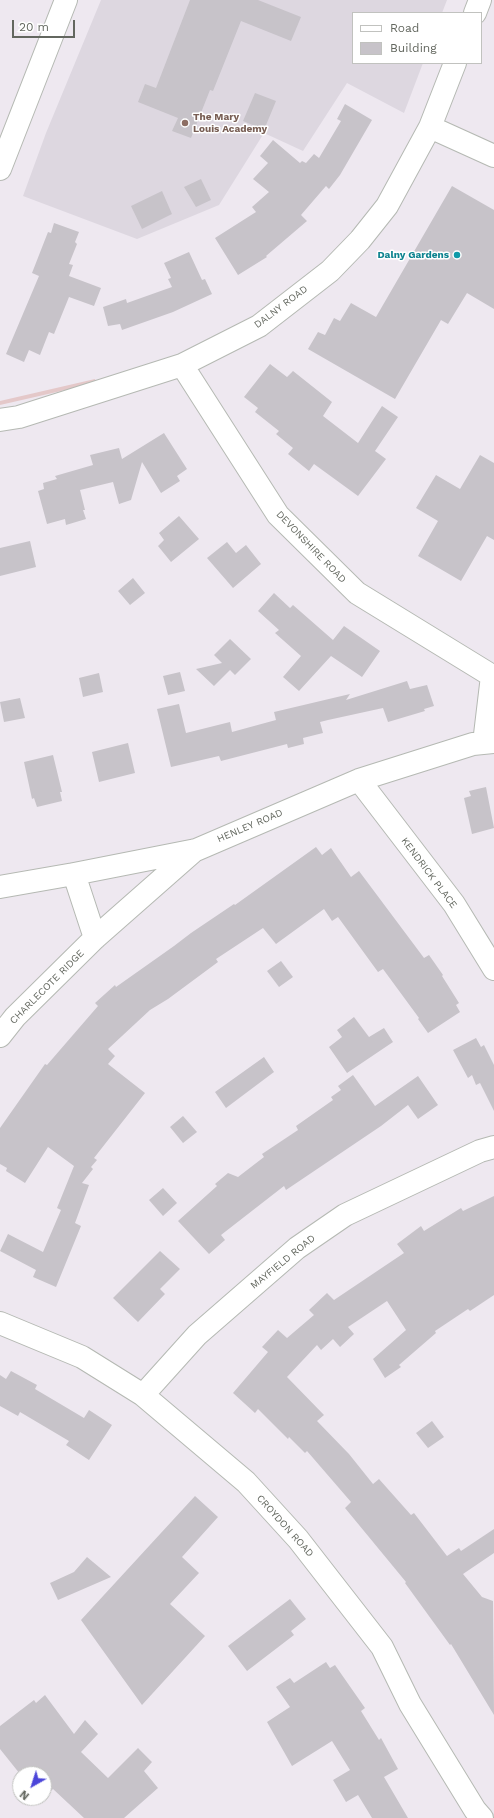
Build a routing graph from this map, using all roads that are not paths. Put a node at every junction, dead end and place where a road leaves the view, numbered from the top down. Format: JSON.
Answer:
{"nodes":[{"id":1,"x":66,"y":0,"type":"edge"},
{"id":2,"x":480,"y":0,"type":"edge"},
{"id":3,"x":475,"y":12,"type":"edge"},
{"id":4,"x":455,"y":64,"type":"edge"},
{"id":5,"x":430,"y":127,"type":"junction"},
{"id":6,"x":494,"y":156,"type":"edge"},
{"id":7,"x":0,"y":169,"type":"edge"},
{"id":8,"x":182,"y":365,"type":"junction"},
{"id":9,"x":0,"y":420,"type":"edge"},
{"id":10,"x":493,"y":677,"type":"edge"},
{"id":11,"x":489,"y":743,"type":"edge"},
{"id":12,"x":359,"y":780,"type":"junction"},
{"id":13,"x":196,"y":850,"type":"junction"},
{"id":14,"x":74,"y":874,"type":"junction"},
{"id":15,"x":0,"y":887,"type":"edge"},
{"id":16,"x":94,"y":938,"type":"junction"},
{"id":17,"x":494,"y":969,"type":"edge"},
{"id":18,"x":0,"y":1036,"type":"edge"},
{"id":19,"x":494,"y":1147,"type":"edge"},
{"id":20,"x":0,"y":1323,"type":"edge"},
{"id":21,"x":143,"y":1395,"type":"junction"},
{"id":22,"x":482,"y":1818,"type":"edge"}],
"edges":[{"from":1,"to":7,"type":"street"},
{"from":2,"to":3,"type":"street"},
{"from":4,"to":5,"type":"street","name":"DALNY ROAD"},
{"from":5,"to":6,"type":"street"},
{"from":5,"to":8,"type":"street","name":"DALNY ROAD"},
{"from":8,"to":9,"type":"street","name":"DALNY ROAD"},
{"from":8,"to":10,"type":"street","name":"DEVONSHIRE ROAD"},
{"from":10,"to":11,"type":"street","name":"DEVONSHIRE ROAD"},
{"from":11,"to":12,"type":"street","name":"HENLEY ROAD"},
{"from":12,"to":13,"type":"street","name":"HENLEY ROAD"},
{"from":12,"to":17,"type":"street","name":"KENDRICK PLACE"},
{"from":13,"to":14,"type":"street","name":"HENLEY ROAD"},
{"from":13,"to":16,"type":"street","name":"CHARLECOTE RIDGE"},
{"from":14,"to":15,"type":"street","name":"HENLEY ROAD"},
{"from":14,"to":16,"type":"street"},
{"from":16,"to":18,"type":"street","name":"CHARLECOTE RIDGE"},
{"from":19,"to":21,"type":"street","name":"MAYFIELD ROAD"},
{"from":20,"to":21,"type":"street","name":"CROYDON ROAD"},
{"from":21,"to":22,"type":"street","name":"CROYDON ROAD"}]}
